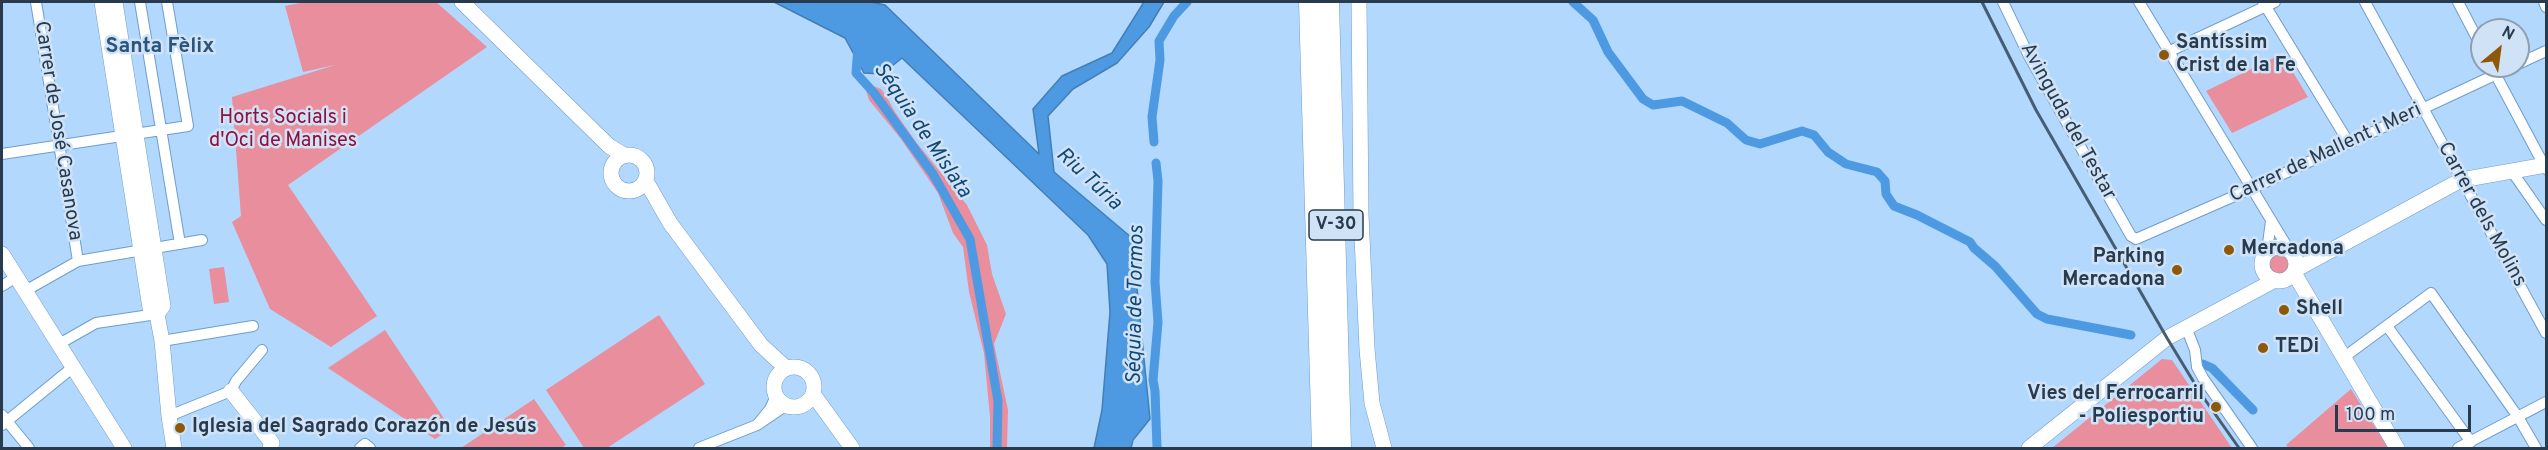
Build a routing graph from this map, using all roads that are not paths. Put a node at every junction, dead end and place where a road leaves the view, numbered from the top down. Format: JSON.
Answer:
{"nodes":[{"id":1,"x":36,"y":2,"type":"edge"},
{"id":2,"x":102,"y":2,"type":"edge"},
{"id":3,"x":115,"y":2,"type":"edge"},
{"id":4,"x":140,"y":2,"type":"edge"},
{"id":5,"x":167,"y":2,"type":"edge"},
{"id":6,"x":462,"y":2,"type":"edge"},
{"id":7,"x":1309,"y":2,"type":"edge"},
{"id":8,"x":1329,"y":2,"type":"edge"},
{"id":9,"x":2003,"y":2,"type":"edge"},
{"id":10,"x":2139,"y":2,"type":"edge"},
{"id":11,"x":2365,"y":2,"type":"edge"},
{"id":12,"x":2458,"y":2,"type":"edge"},
{"id":13,"x":2544,"y":2,"type":"edge"},
{"id":14,"x":2268,"y":3,"type":"edge"},
{"id":15,"x":1360,"y":5,"type":"edge"},
{"id":16,"x":2547,"y":7,"type":"edge"},
{"id":17,"x":2470,"y":25,"type":"edge"},
{"id":18,"x":2169,"y":51,"type":"junction"},
{"id":19,"x":2547,"y":51,"type":"edge"},
{"id":20,"x":2530,"y":59,"type":"edge"},
{"id":21,"x":2479,"y":78,"type":"edge"},
{"id":22,"x":2497,"y":78,"type":"edge"},
{"id":23,"x":2423,"y":110,"type":"junction"},
{"id":24,"x":583,"y":121,"type":"junction"},
{"id":25,"x":161,"y":131,"type":"junction"},
{"id":26,"x":129,"y":136,"type":"junction"},
{"id":27,"x":2349,"y":143,"type":"junction"},
{"id":28,"x":59,"y":144,"type":"junction"},
{"id":29,"x":2,"y":154,"type":"edge"},
{"id":30,"x":624,"y":155,"type":"junction"},
{"id":31,"x":2545,"y":167,"type":"edge"},
{"id":32,"x":610,"y":170,"type":"junction"},
{"id":33,"x":2511,"y":170,"type":"junction"},
{"id":34,"x":646,"y":180,"type":"junction"},
{"id":35,"x":2462,"y":180,"type":"junction"},
{"id":36,"x":2253,"y":188,"type":"junction"},
{"id":37,"x":630,"y":192,"type":"junction"},
{"id":38,"x":2271,"y":217,"type":"junction"},
{"id":39,"x":2547,"y":220,"type":"edge"},
{"id":40,"x":670,"y":223,"type":"junction"},
{"id":41,"x":2136,"y":239,"type":"joint"},
{"id":42,"x":202,"y":240,"type":"dead end"},
{"id":43,"x":180,"y":244,"type":"junction"},
{"id":44,"x":146,"y":249,"type":"junction"},
{"id":45,"x":2267,"y":250,"type":"junction"},
{"id":46,"x":2,"y":254,"type":"edge"},
{"id":47,"x":78,"y":261,"type":"junction"},
{"id":48,"x":2293,"y":262,"type":"junction"},
{"id":49,"x":2262,"y":268,"type":"junction"},
{"id":50,"x":16,"y":277,"type":"junction"},
{"id":51,"x":2275,"y":280,"type":"junction"},
{"id":52,"x":2,"y":286,"type":"edge"},
{"id":53,"x":25,"y":291,"type":"junction"},
{"id":54,"x":2245,"y":297,"type":"junction"},
{"id":55,"x":157,"y":315,"type":"junction"},
{"id":56,"x":253,"y":326,"type":"dead end"},
{"id":57,"x":2387,"y":326,"type":"junction"},
{"id":58,"x":2186,"y":327,"type":"junction"},
{"id":59,"x":2547,"y":333,"type":"edge"},
{"id":60,"x":162,"y":341,"type":"junction"},
{"id":61,"x":59,"y":344,"type":"junction"},
{"id":62,"x":761,"y":345,"type":"junction"},
{"id":63,"x":262,"y":350,"type":"dead end"},
{"id":64,"x":2343,"y":358,"type":"junction"},
{"id":65,"x":72,"y":368,"type":"junction"},
{"id":66,"x":786,"y":368,"type":"junction"},
{"id":67,"x":231,"y":391,"type":"junction"},
{"id":68,"x":778,"y":395,"type":"junction"},
{"id":69,"x":810,"y":399,"type":"junction"},
{"id":70,"x":2547,"y":402,"type":"edge"},
{"id":71,"x":169,"y":416,"type":"junction"},
{"id":72,"x":2518,"y":417,"type":"junction"},
{"id":73,"x":3,"y":421,"type":"edge"},
{"id":74,"x":2471,"y":442,"type":"junction"},
{"id":75,"x":118,"y":446,"type":"edge"},
{"id":76,"x":274,"y":447,"type":"edge"},
{"id":77,"x":29,"y":448,"type":"edge"},
{"id":78,"x":174,"y":448,"type":"edge"},
{"id":79,"x":699,"y":448,"type":"edge"},
{"id":80,"x":852,"y":448,"type":"edge"},
{"id":81,"x":1320,"y":448,"type":"edge"},
{"id":82,"x":1341,"y":448,"type":"edge"},
{"id":83,"x":1383,"y":448,"type":"edge"},
{"id":84,"x":2029,"y":448,"type":"edge"},
{"id":85,"x":2252,"y":448,"type":"edge"},
{"id":86,"x":2397,"y":448,"type":"edge"},
{"id":87,"x":2458,"y":448,"type":"edge"},
{"id":88,"x":2536,"y":448,"type":"edge"}],
"edges":[{"from":1,"to":28,"type":"street","name":"Carrer de José Casanova"},
{"from":2,"to":26,"type":"street"},
{"from":3,"to":26,"type":"street"},
{"from":4,"to":25,"type":"street"},
{"from":5,"to":25,"type":"street"},
{"from":6,"to":24,"type":"street"},
{"from":7,"to":81,"type":"highway","number":"V-30"},
{"from":8,"to":82,"type":"highway","number":"V-30"},
{"from":9,"to":41,"type":"street","name":"Avinguda del Testar"},
{"from":10,"to":18,"type":"street"},
{"from":11,"to":23,"type":"street","name":"Carrer dels Molins"},
{"from":12,"to":17,"type":"street"},
{"from":13,"to":16,"type":"street"},
{"from":14,"to":18,"type":"street"},
{"from":14,"to":27,"type":"street"},
{"from":15,"to":83,"type":"street"},
{"from":18,"to":36,"type":"street"},
{"from":19,"to":20,"type":"street","name":"Carrer de Mallent i Meri"},
{"from":21,"to":23,"type":"street","name":"Carrer de Mallent i Meri"},
{"from":22,"to":31,"type":"street"},
{"from":23,"to":27,"type":"street","name":"Carrer de Mallent i Meri"},
{"from":23,"to":35,"type":"street","name":"Carrer dels Molins"},
{"from":24,"to":30,"type":"street"},
{"from":24,"to":32,"type":"street"},
{"from":25,"to":26,"type":"street"},
{"from":25,"to":43,"type":"street"},
{"from":26,"to":28,"type":"street"},
{"from":26,"to":44,"type":"street"},
{"from":27,"to":36,"type":"street","name":"Carrer de Mallent i Meri"},
{"from":28,"to":29,"type":"street"},
{"from":28,"to":47,"type":"street","name":"Carrer de José Casanova"},
{"from":30,"to":32,"type":"street"},
{"from":30,"to":34,"type":"street"},
{"from":31,"to":33,"type":"street"},
{"from":32,"to":37,"type":"street"},
{"from":33,"to":35,"type":"street"},
{"from":33,"to":39,"type":"street"},
{"from":34,"to":37,"type":"street"},
{"from":34,"to":40,"type":"street"},
{"from":35,"to":48,"type":"street"},
{"from":35,"to":59,"type":"street","name":"Carrer dels Molins"},
{"from":36,"to":38,"type":"street"},
{"from":36,"to":41,"type":"street","name":"Carrer de Mallent i Meri"},
{"from":37,"to":40,"type":"street"},
{"from":38,"to":45,"type":"street"},
{"from":38,"to":48,"type":"street"},
{"from":40,"to":62,"type":"street"},
{"from":42,"to":43,"type":"street"},
{"from":43,"to":44,"type":"street"},
{"from":44,"to":47,"type":"street"},
{"from":44,"to":55,"type":"street"},
{"from":45,"to":48,"type":"street"},
{"from":45,"to":49,"type":"street"},
{"from":46,"to":50,"type":"street"},
{"from":47,"to":53,"type":"street"},
{"from":48,"to":51,"type":"street"},
{"from":48,"to":64,"type":"street"},
{"from":49,"to":51,"type":"street"},
{"from":49,"to":54,"type":"street"},
{"from":50,"to":52,"type":"street"},
{"from":50,"to":53,"type":"street"},
{"from":51,"to":54,"type":"street"},
{"from":53,"to":61,"type":"street"},
{"from":54,"to":58,"type":"street"},
{"from":55,"to":60,"type":"street"},
{"from":55,"to":61,"type":"street"},
{"from":56,"to":60,"type":"street"},
{"from":57,"to":64,"type":"street"},
{"from":57,"to":72,"type":"street"},
{"from":57,"to":74,"type":"street"},
{"from":58,"to":84,"type":"street"},
{"from":58,"to":85,"type":"street"},
{"from":60,"to":71,"type":"street"},
{"from":61,"to":65,"type":"street"},
{"from":62,"to":66,"type":"street"},
{"from":62,"to":68,"type":"street"},
{"from":63,"to":67,"type":"street"},
{"from":64,"to":86,"type":"street"},
{"from":65,"to":73,"type":"street"},
{"from":65,"to":75,"type":"street"},
{"from":66,"to":68,"type":"street"},
{"from":66,"to":69,"type":"street"},
{"from":67,"to":71,"type":"street"},
{"from":67,"to":76,"type":"street"},
{"from":68,"to":69,"type":"street"},
{"from":68,"to":79,"type":"street"},
{"from":69,"to":80,"type":"street"},
{"from":70,"to":72,"type":"street"},
{"from":71,"to":78,"type":"street"},
{"from":72,"to":74,"type":"street"},
{"from":72,"to":88,"type":"street"},
{"from":73,"to":77,"type":"street"},
{"from":74,"to":87,"type":"street"}]}
